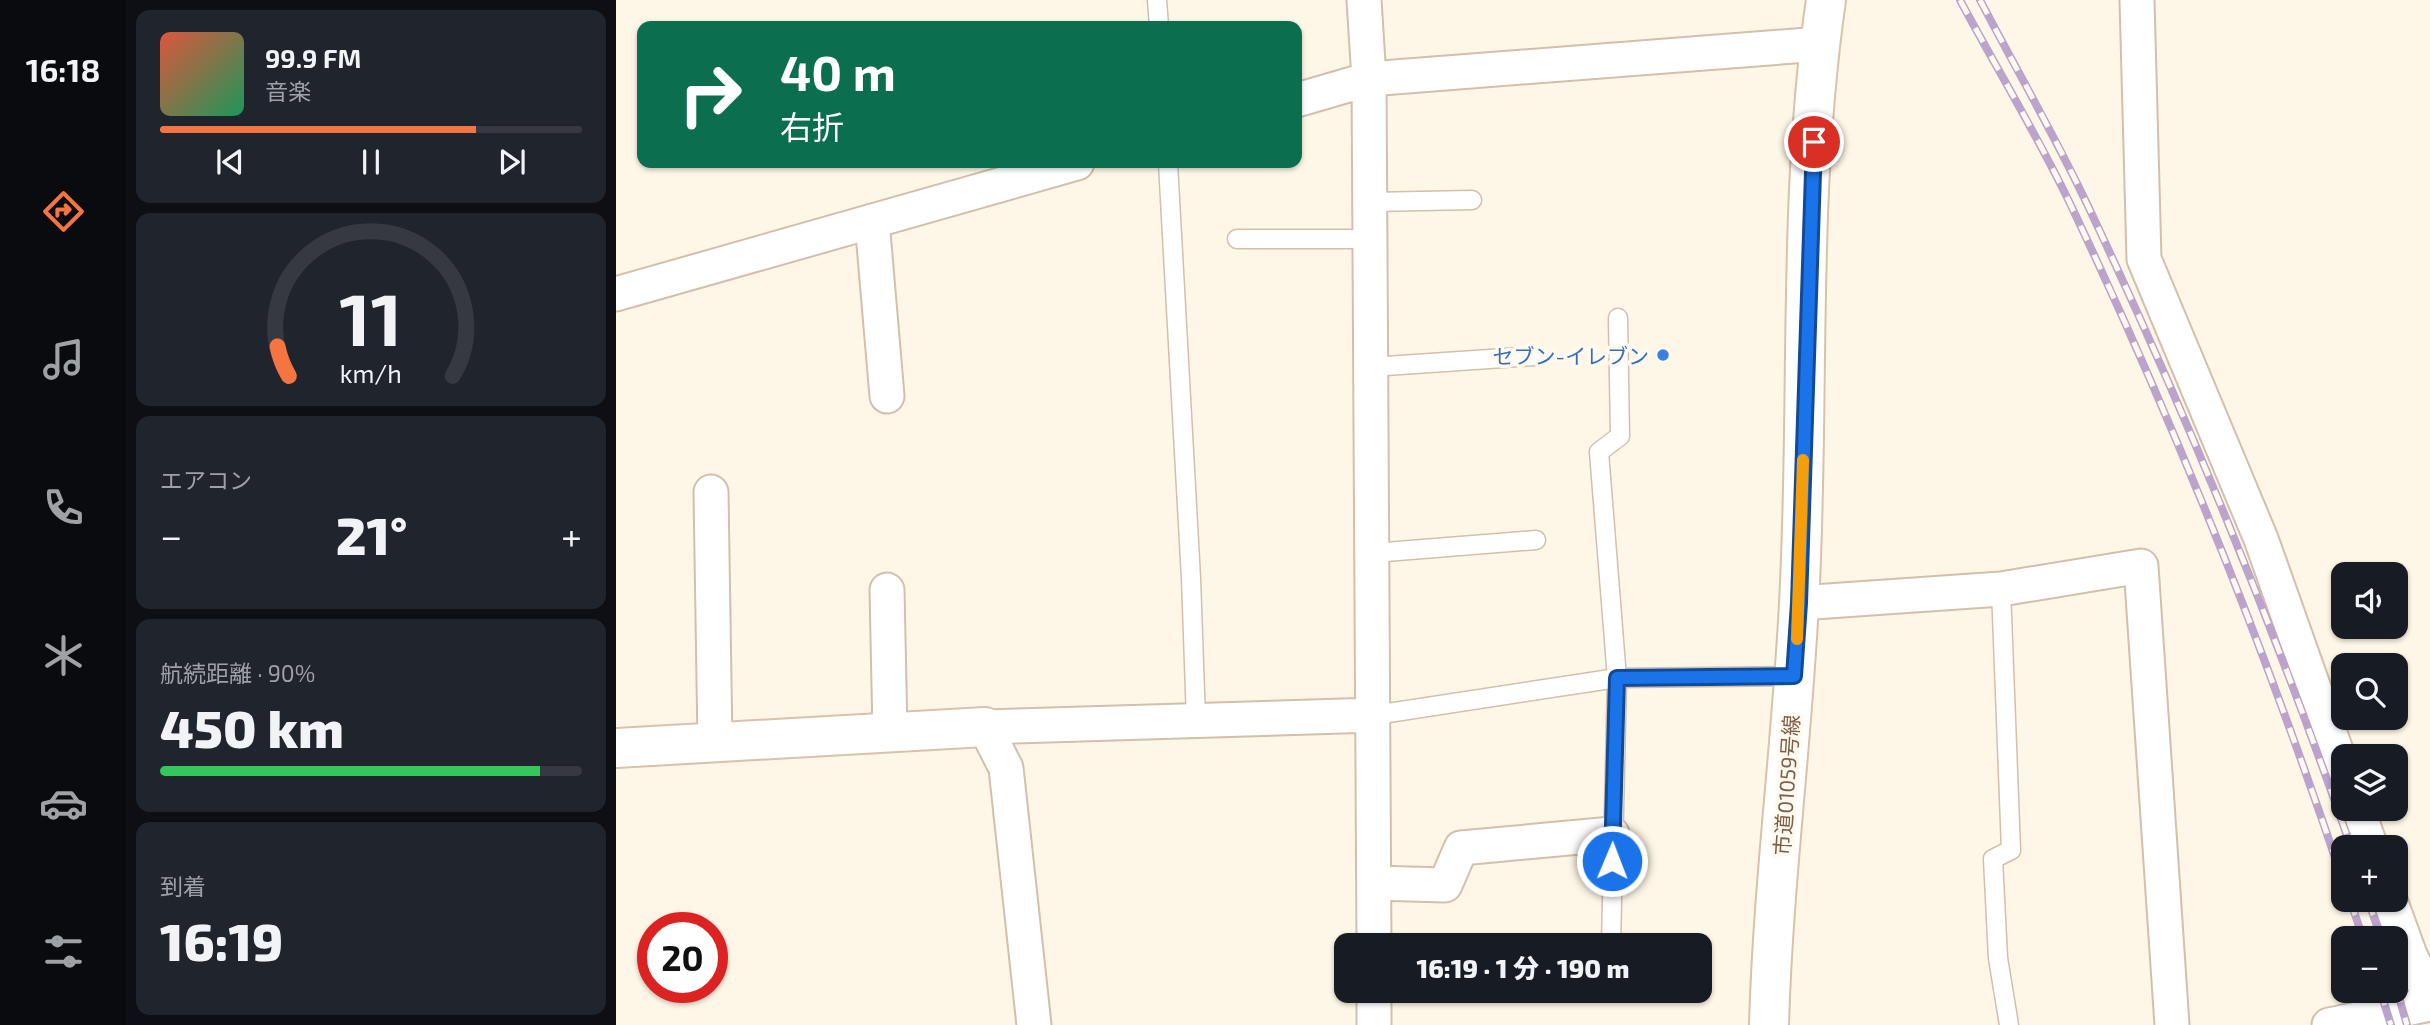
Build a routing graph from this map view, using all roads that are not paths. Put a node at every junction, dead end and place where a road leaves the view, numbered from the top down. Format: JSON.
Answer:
{"nodes":[{"id":1,"x":1157,"y":0,"type":"edge"},
{"id":2,"x":1364,"y":0,"type":"edge"},
{"id":3,"x":1826,"y":0,"type":"edge"},
{"id":4,"x":2137,"y":0,"type":"edge"},
{"id":5,"x":1159,"y":21,"type":"edge"},
{"id":6,"x":1819,"y":44,"type":"junction"},
{"id":7,"x":1369,"y":79,"type":"junction"},
{"id":8,"x":1302,"y":99,"type":"edge"},
{"id":9,"x":1059,"y":168,"type":"edge"},
{"id":10,"x":1168,"y":168,"type":"edge"},
{"id":11,"x":1472,"y":200,"type":"dead end"},
{"id":12,"x":1370,"y":202,"type":"junction"},
{"id":13,"x":872,"y":221,"type":"junction"},
{"id":14,"x":1237,"y":239,"type":"dead end"},
{"id":15,"x":1370,"y":239,"type":"junction"},
{"id":16,"x":616,"y":294,"type":"edge"},
{"id":17,"x":1618,"y":318,"type":"dead end"},
{"id":18,"x":1534,"y":356,"type":"dead end"},
{"id":19,"x":1371,"y":367,"type":"junction"},
{"id":20,"x":887,"y":396,"type":"dead end"},
{"id":21,"x":711,"y":492,"type":"dead end"},
{"id":22,"x":1536,"y":540,"type":"dead end"},
{"id":23,"x":1373,"y":553,"type":"junction"},
{"id":24,"x":2001,"y":589,"type":"junction"},
{"id":25,"x":887,"y":590,"type":"dead end"},
{"id":26,"x":1799,"y":603,"type":"junction"},
{"id":27,"x":1794,"y":676,"type":"junction"},
{"id":28,"x":1617,"y":678,"type":"junction"},
{"id":29,"x":1375,"y":715,"type":"junction"},
{"id":30,"x":1196,"y":720,"type":"junction"},
{"id":31,"x":985,"y":727,"type":"junction"},
{"id":32,"x":890,"y":733,"type":"junction"},
{"id":33,"x":715,"y":744,"type":"junction"},
{"id":34,"x":2334,"y":744,"type":"edge"},
{"id":35,"x":616,"y":748,"type":"edge"},
{"id":36,"x":1612,"y":834,"type":"junction"},
{"id":37,"x":1374,"y":883,"type":"junction"},
{"id":38,"x":2394,"y":912,"type":"edge"},
{"id":39,"x":1374,"y":933,"type":"edge"},
{"id":40,"x":1611,"y":933,"type":"edge"},
{"id":41,"x":2430,"y":996,"type":"edge"},
{"id":42,"x":1374,"y":1003,"type":"edge"},
{"id":43,"x":2430,"y":1004,"type":"edge"},
{"id":44,"x":2375,"y":1020,"type":"edge"},
{"id":45,"x":1034,"y":1025,"type":"edge"},
{"id":46,"x":1374,"y":1025,"type":"edge"},
{"id":47,"x":1769,"y":1025,"type":"edge"},
{"id":48,"x":2009,"y":1025,"type":"edge"},
{"id":49,"x":2172,"y":1025,"type":"edge"},
{"id":50,"x":2329,"y":1025,"type":"edge"}],
"edges":[{"from":1,"to":5,"type":"lane"},
{"from":2,"to":7,"type":"street"},
{"from":3,"to":6,"type":"street","name":"市道01059号線"},
{"from":4,"to":34,"type":"street"},
{"from":6,"to":7,"type":"street"},
{"from":6,"to":26,"type":"street","name":"市道01059号線"},
{"from":7,"to":8,"type":"street"},
{"from":7,"to":12,"type":"street"},
{"from":9,"to":13,"type":"street"},
{"from":10,"to":30,"type":"lane"},
{"from":11,"to":12,"type":"lane"},
{"from":12,"to":15,"type":"street"},
{"from":13,"to":16,"type":"street"},
{"from":13,"to":20,"type":"street"},
{"from":14,"to":15,"type":"lane"},
{"from":15,"to":19,"type":"street"},
{"from":17,"to":28,"type":"lane"},
{"from":18,"to":19,"type":"lane"},
{"from":19,"to":23,"type":"street"},
{"from":21,"to":33,"type":"street"},
{"from":22,"to":23,"type":"lane"},
{"from":23,"to":29,"type":"street"},
{"from":24,"to":26,"type":"street"},
{"from":24,"to":48,"type":"lane"},
{"from":24,"to":49,"type":"street"},
{"from":25,"to":32,"type":"street"},
{"from":26,"to":27,"type":"street","name":"市道01059号線"},
{"from":27,"to":28,"type":"lane"},
{"from":27,"to":47,"type":"street","name":"市道01059号線"},
{"from":28,"to":29,"type":"lane"},
{"from":28,"to":36,"type":"lane"},
{"from":29,"to":30,"type":"street"},
{"from":29,"to":37,"type":"street"},
{"from":30,"to":31,"type":"street"},
{"from":31,"to":32,"type":"street"},
{"from":31,"to":45,"type":"street"},
{"from":32,"to":33,"type":"street"},
{"from":33,"to":35,"type":"street"},
{"from":36,"to":37,"type":"street"},
{"from":36,"to":40,"type":"lane"},
{"from":37,"to":39,"type":"street"},
{"from":38,"to":41,"type":"street"},
{"from":42,"to":46,"type":"street"},
{"from":43,"to":44,"type":"street"},
{"from":44,"to":50,"type":"street"}]}
